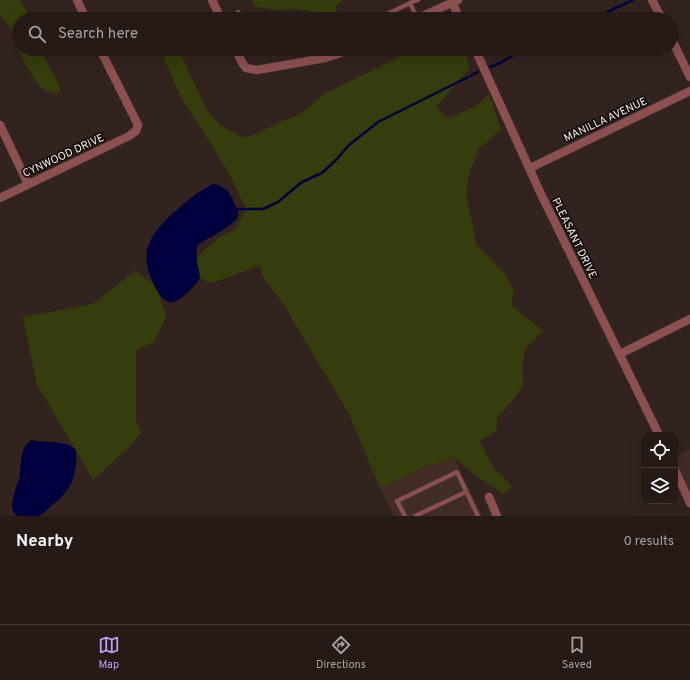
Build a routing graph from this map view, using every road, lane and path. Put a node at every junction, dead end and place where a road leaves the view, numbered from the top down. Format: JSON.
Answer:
{"nodes":[{"id":1,"x":77,"y":0,"type":"edge"},
{"id":2,"x":212,"y":0,"type":"edge"},
{"id":3,"x":418,"y":0,"type":"edge"},
{"id":4,"x":652,"y":0,"type":"edge"},
{"id":5,"x":455,"y":1,"type":"edge"},
{"id":6,"x":410,"y":3,"type":"junction"},
{"id":7,"x":83,"y":12,"type":"edge"},
{"id":8,"x":218,"y":12,"type":"edge"},
{"id":9,"x":391,"y":12,"type":"edge"},
{"id":10,"x":414,"y":12,"type":"edge"},
{"id":11,"x":432,"y":12,"type":"edge"},
{"id":12,"x":458,"y":12,"type":"edge"},
{"id":13,"x":658,"y":12,"type":"edge"},
{"id":14,"x":678,"y":52,"type":"edge"},
{"id":15,"x":104,"y":56,"type":"edge"},
{"id":16,"x":239,"y":56,"type":"edge"},
{"id":17,"x":332,"y":56,"type":"edge"},
{"id":18,"x":478,"y":56,"type":"edge"},
{"id":19,"x":690,"y":76,"type":"edge"},
{"id":20,"x":690,"y":91,"type":"edge"},
{"id":21,"x":0,"y":125,"type":"edge"},
{"id":22,"x":530,"y":168,"type":"junction"},
{"id":23,"x":28,"y":184,"type":"junction"},
{"id":24,"x":0,"y":198,"type":"edge"},
{"id":25,"x":690,"y":319,"type":"edge"},
{"id":26,"x":620,"y":354,"type":"junction"},
{"id":27,"x":658,"y":432,"type":"edge"},
{"id":28,"x":678,"y":477,"type":"edge"},
{"id":29,"x":466,"y":492,"type":"junction"},
{"id":30,"x":489,"y":497,"type":"dead end"},
{"id":31,"x":690,"y":503,"type":"edge"},
{"id":32,"x":405,"y":516,"type":"edge"},
{"id":33,"x":415,"y":516,"type":"edge"},
{"id":34,"x":478,"y":516,"type":"edge"},
{"id":35,"x":497,"y":516,"type":"edge"}],
"edges":[{"from":1,"to":7,"type":"street"},
{"from":2,"to":8,"type":"street"},
{"from":3,"to":6,"type":"lane"},
{"from":4,"to":13,"type":"street"},
{"from":5,"to":11,"type":"street"},
{"from":5,"to":12,"type":"street"},
{"from":6,"to":9,"type":"lane"},
{"from":6,"to":10,"type":"lane"},
{"from":14,"to":19,"type":"street"},
{"from":15,"to":23,"type":"street","name":"CYNWOOD DRIVE"},
{"from":16,"to":17,"type":"street"},
{"from":18,"to":22,"type":"street","name":"PLEASANT DRIVE"},
{"from":20,"to":22,"type":"street","name":"MANILLA AVENUE"},
{"from":21,"to":23,"type":"street"},
{"from":22,"to":26,"type":"street","name":"PLEASANT DRIVE"},
{"from":23,"to":24,"type":"street","name":"CYNWOOD DRIVE"},
{"from":25,"to":26,"type":"street"},
{"from":26,"to":27,"type":"street","name":"PLEASANT DRIVE"},
{"from":28,"to":31,"type":"street"},
{"from":29,"to":32,"type":"lane"},
{"from":29,"to":33,"type":"lane"},
{"from":29,"to":34,"type":"lane"},
{"from":30,"to":35,"type":"street"}]}
